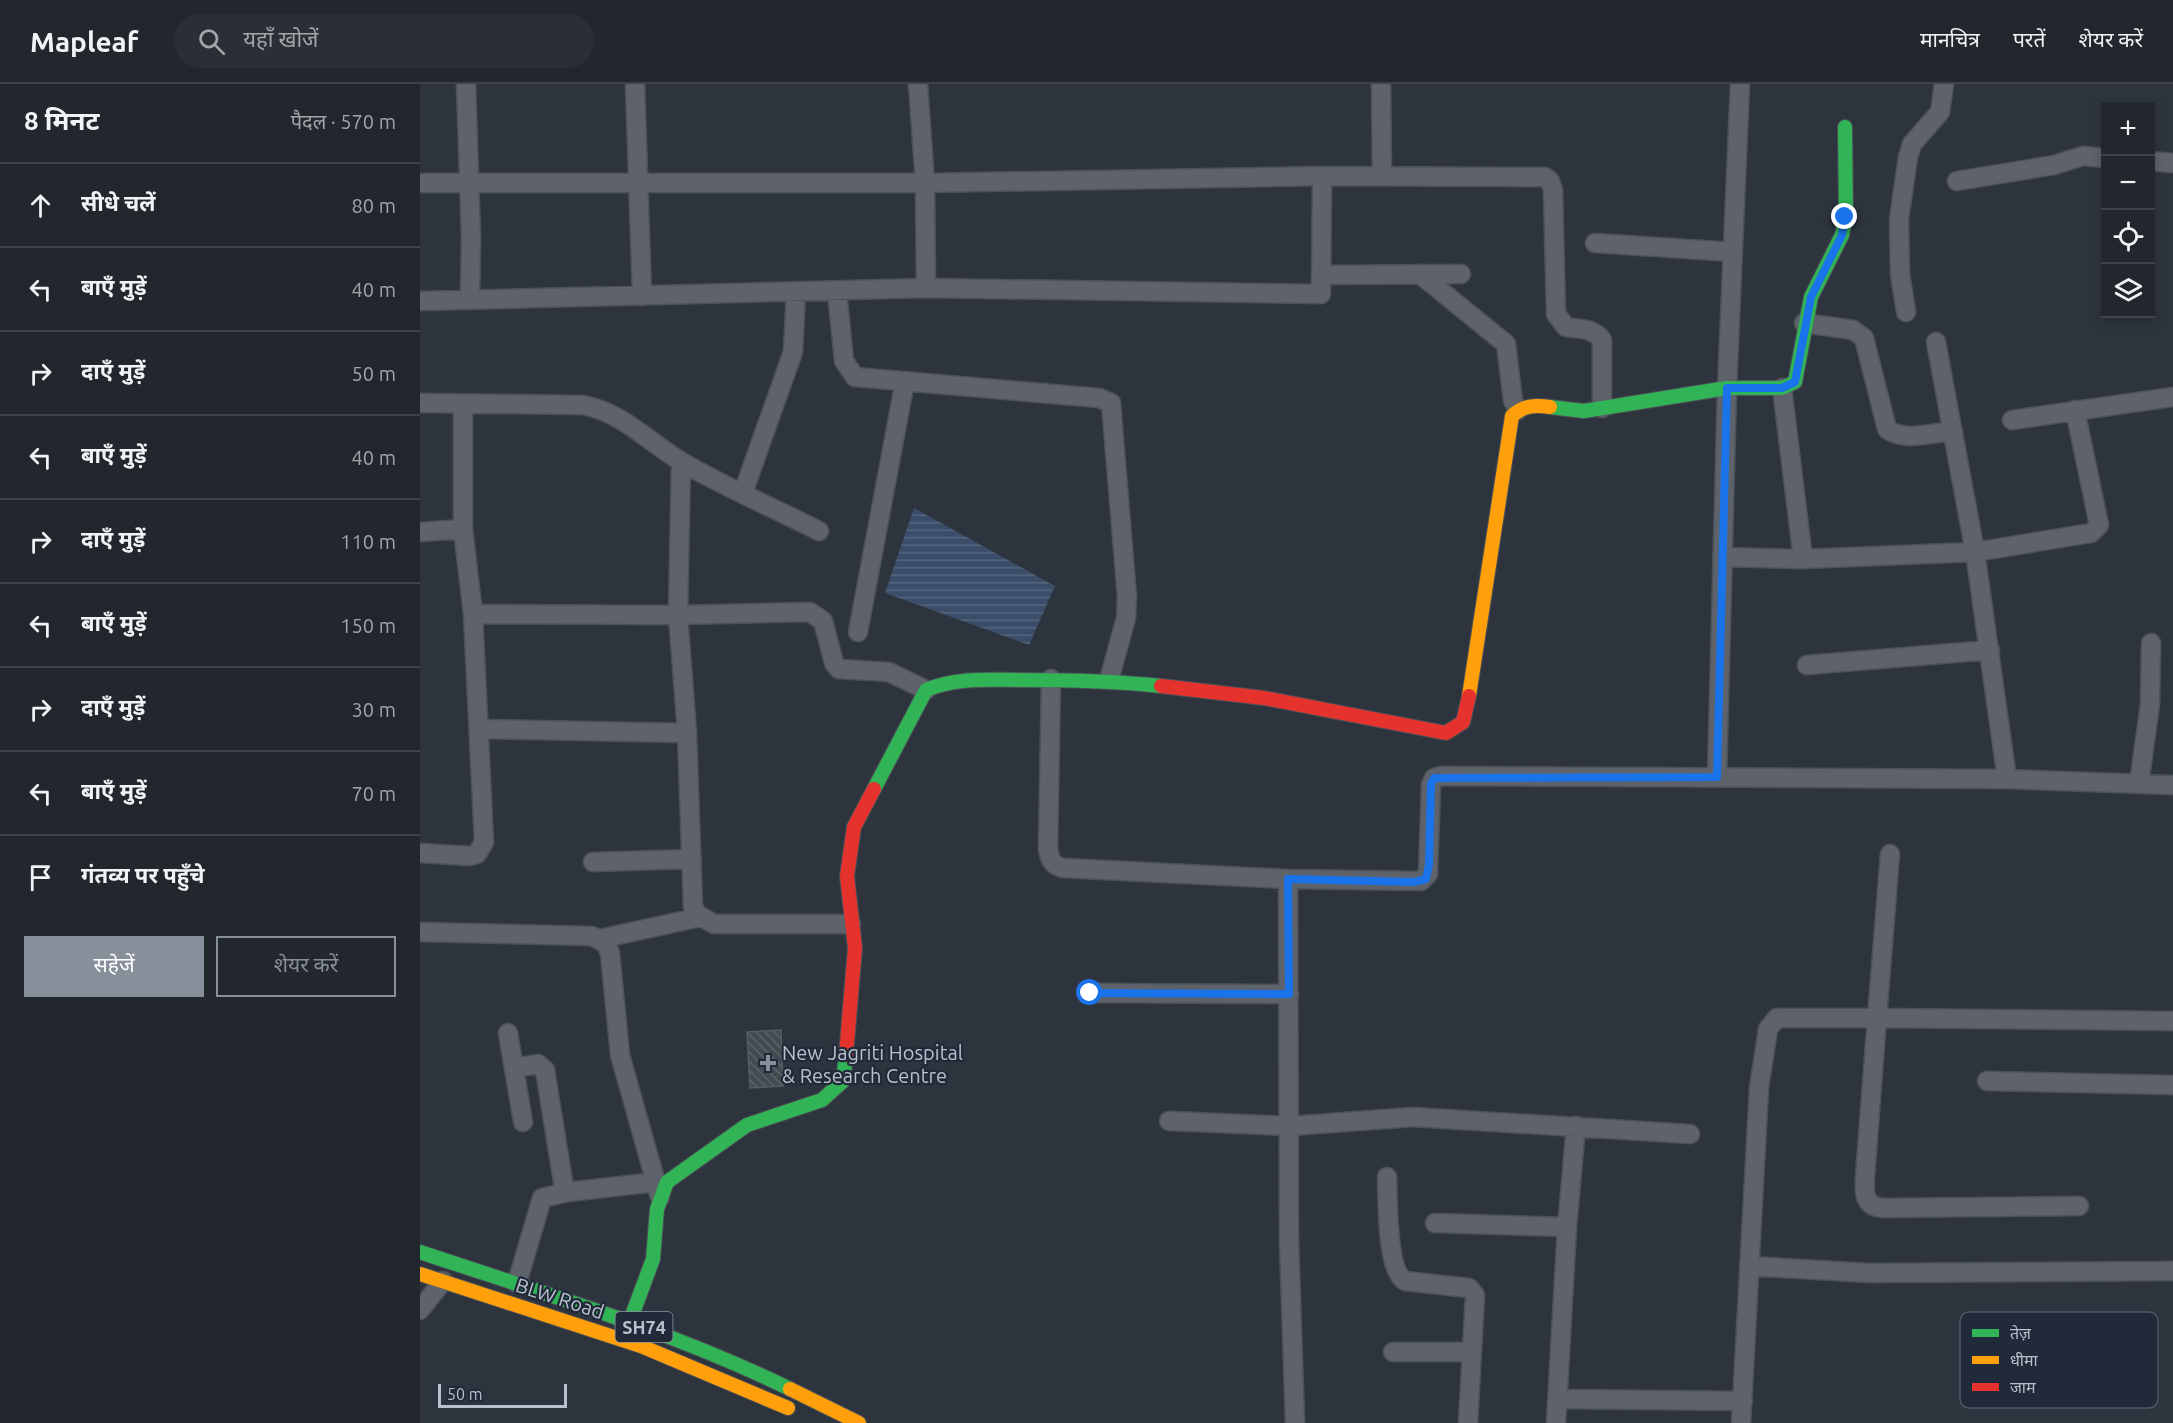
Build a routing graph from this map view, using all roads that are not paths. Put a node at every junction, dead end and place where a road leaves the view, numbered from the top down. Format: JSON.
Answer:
{"nodes":[{"id":1,"x":466,"y":84,"type":"edge"},
{"id":2,"x":635,"y":84,"type":"edge"},
{"id":3,"x":918,"y":84,"type":"edge"},
{"id":4,"x":1381,"y":84,"type":"edge"},
{"id":5,"x":1740,"y":84,"type":"edge"},
{"id":6,"x":1944,"y":84,"type":"edge"},
{"id":7,"x":1845,"y":127,"type":"dead end"},
{"id":8,"x":2101,"y":158,"type":"edge"},
{"id":9,"x":2155,"y":161,"type":"edge"},
{"id":10,"x":2173,"y":163,"type":"edge"},
{"id":11,"x":1322,"y":176,"type":"junction"},
{"id":12,"x":1382,"y":176,"type":"junction"},
{"id":13,"x":1957,"y":181,"type":"dead end"},
{"id":14,"x":420,"y":183,"type":"edge"},
{"id":15,"x":468,"y":183,"type":"junction"},
{"id":16,"x":640,"y":183,"type":"junction"},
{"id":17,"x":925,"y":183,"type":"junction"},
{"id":18,"x":1595,"y":243,"type":"dead end"},
{"id":19,"x":1732,"y":252,"type":"junction"},
{"id":20,"x":1420,"y":274,"type":"junction"},
{"id":21,"x":1461,"y":274,"type":"dead end"},
{"id":22,"x":1321,"y":275,"type":"junction"},
{"id":23,"x":926,"y":288,"type":"junction"},
{"id":24,"x":837,"y":291,"type":"junction"},
{"id":25,"x":796,"y":292,"type":"junction"},
{"id":26,"x":642,"y":296,"type":"junction"},
{"id":27,"x":470,"y":300,"type":"junction"},
{"id":28,"x":420,"y":301,"type":"edge"},
{"id":29,"x":1906,"y":312,"type":"dead end"},
{"id":30,"x":1804,"y":323,"type":"junction"},
{"id":31,"x":1936,"y":342,"type":"dead end"},
{"id":32,"x":905,"y":381,"type":"junction"},
{"id":33,"x":1727,"y":388,"type":"junction"},
{"id":34,"x":1782,"y":388,"type":"junction"},
{"id":35,"x":2173,"y":397,"type":"edge"},
{"id":36,"x":420,"y":403,"type":"edge"},
{"id":37,"x":463,"y":404,"type":"junction"},
{"id":38,"x":1602,"y":408,"type":"junction"},
{"id":39,"x":1518,"y":410,"type":"junction"},
{"id":40,"x":2075,"y":410,"type":"junction"},
{"id":41,"x":2012,"y":420,"type":"dead end"},
{"id":42,"x":1953,"y":431,"type":"junction"},
{"id":43,"x":681,"y":462,"type":"junction"},
{"id":44,"x":743,"y":493,"type":"junction"},
{"id":45,"x":463,"y":529,"type":"junction"},
{"id":46,"x":819,"y":531,"type":"dead end"},
{"id":47,"x":420,"y":532,"type":"edge"},
{"id":48,"x":1975,"y":552,"type":"junction"},
{"id":49,"x":1722,"y":556,"type":"junction"},
{"id":50,"x":1803,"y":559,"type":"junction"},
{"id":51,"x":473,"y":614,"type":"junction"},
{"id":52,"x":678,"y":615,"type":"junction"},
{"id":53,"x":858,"y":632,"type":"dead end"},
{"id":54,"x":2151,"y":644,"type":"dead end"},
{"id":55,"x":1990,"y":650,"type":"junction"},
{"id":56,"x":1807,"y":665,"type":"dead end"},
{"id":57,"x":1051,"y":679,"type":"junction"},
{"id":58,"x":1109,"y":680,"type":"junction"},
{"id":59,"x":926,"y":690,"type":"junction"},
{"id":60,"x":479,"y":729,"type":"junction"},
{"id":61,"x":687,"y":733,"type":"junction"},
{"id":62,"x":1717,"y":777,"type":"junction"},
{"id":63,"x":2007,"y":779,"type":"junction"},
{"id":64,"x":2139,"y":784,"type":"junction"},
{"id":65,"x":2173,"y":785,"type":"edge"},
{"id":66,"x":420,"y":853,"type":"edge"},
{"id":67,"x":1890,"y":854,"type":"dead end"},
{"id":68,"x":692,"y":859,"type":"junction"},
{"id":69,"x":593,"y":862,"type":"dead end"},
{"id":70,"x":1288,"y":879,"type":"junction"},
{"id":71,"x":700,"y":917,"type":"junction"},
{"id":72,"x":851,"y":924,"type":"junction"},
{"id":73,"x":420,"y":932,"type":"edge"},
{"id":74,"x":600,"y":939,"type":"junction"},
{"id":75,"x":1090,"y":993,"type":"dead end"},
{"id":76,"x":1289,"y":994,"type":"junction"},
{"id":77,"x":1877,"y":1018,"type":"junction"},
{"id":78,"x":2173,"y":1021,"type":"edge"},
{"id":79,"x":508,"y":1032,"type":"dead end"},
{"id":80,"x":513,"y":1068,"type":"junction"},
{"id":81,"x":1987,"y":1081,"type":"dead end"},
{"id":82,"x":2173,"y":1085,"type":"edge"},
{"id":83,"x":1169,"y":1121,"type":"dead end"},
{"id":84,"x":523,"y":1122,"type":"dead end"},
{"id":85,"x":1290,"y":1126,"type":"junction"},
{"id":86,"x":1576,"y":1126,"type":"junction"},
{"id":87,"x":1690,"y":1134,"type":"dead end"},
{"id":88,"x":1387,"y":1177,"type":"dead end"},
{"id":89,"x":658,"y":1190,"type":"junction"},
{"id":90,"x":568,"y":1192,"type":"junction"},
{"id":91,"x":2079,"y":1206,"type":"dead end"},
{"id":92,"x":1435,"y":1223,"type":"dead end"},
{"id":93,"x":1567,"y":1227,"type":"junction"},
{"id":94,"x":420,"y":1252,"type":"edge"},
{"id":95,"x":1749,"y":1266,"type":"junction"},
{"id":96,"x":2173,"y":1271,"type":"edge"},
{"id":97,"x":420,"y":1274,"type":"edge"},
{"id":98,"x":443,"y":1281,"type":"junction"},
{"id":99,"x":517,"y":1283,"type":"junction"},
{"id":100,"x":594,"y":1309,"type":"junction"},
{"id":101,"x":420,"y":1310,"type":"edge"},
{"id":102,"x":630,"y":1321,"type":"junction"},
{"id":103,"x":589,"y":1328,"type":"junction"},
{"id":104,"x":1394,"y":1352,"type":"dead end"},
{"id":105,"x":1472,"y":1352,"type":"junction"},
{"id":106,"x":784,"y":1386,"type":"junction"},
{"id":107,"x":1558,"y":1399,"type":"junction"},
{"id":108,"x":1743,"y":1401,"type":"junction"},
{"id":109,"x":781,"y":1404,"type":"junction"},
{"id":110,"x":800,"y":1414,"type":"dead end"},
{"id":111,"x":778,"y":1423,"type":"edge"},
{"id":112,"x":859,"y":1423,"type":"edge"},
{"id":113,"x":1295,"y":1423,"type":"edge"},
{"id":114,"x":1468,"y":1423,"type":"edge"},
{"id":115,"x":1557,"y":1423,"type":"edge"},
{"id":116,"x":1741,"y":1423,"type":"edge"}],
"edges":[{"from":1,"to":15,"type":"street"},
{"from":2,"to":16,"type":"street"},
{"from":3,"to":17,"type":"street"},
{"from":4,"to":12,"type":"street"},
{"from":5,"to":19,"type":"street"},
{"from":6,"to":29,"type":"street"},
{"from":7,"to":30,"type":"street"},
{"from":8,"to":13,"type":"street"},
{"from":9,"to":10,"type":"street"},
{"from":11,"to":12,"type":"street"},
{"from":11,"to":17,"type":"street"},
{"from":11,"to":22,"type":"street"},
{"from":12,"to":38,"type":"street"},
{"from":14,"to":15,"type":"street"},
{"from":15,"to":16,"type":"street"},
{"from":15,"to":27,"type":"street"},
{"from":16,"to":17,"type":"street"},
{"from":16,"to":26,"type":"street"},
{"from":17,"to":23,"type":"street"},
{"from":18,"to":19,"type":"street"},
{"from":19,"to":33,"type":"street"},
{"from":20,"to":21,"type":"street"},
{"from":20,"to":22,"type":"street"},
{"from":20,"to":39,"type":"street"},
{"from":22,"to":23,"type":"street"},
{"from":23,"to":24,"type":"street"},
{"from":24,"to":25,"type":"street"},
{"from":24,"to":32,"type":"street"},
{"from":25,"to":26,"type":"street"},
{"from":25,"to":44,"type":"street"},
{"from":26,"to":27,"type":"street"},
{"from":27,"to":28,"type":"street"},
{"from":30,"to":34,"type":"street"},
{"from":30,"to":42,"type":"street"},
{"from":31,"to":42,"type":"street"},
{"from":32,"to":53,"type":"street"},
{"from":32,"to":58,"type":"street"},
{"from":33,"to":34,"type":"street"},
{"from":33,"to":38,"type":"street"},
{"from":33,"to":49,"type":"street"},
{"from":34,"to":50,"type":"street"},
{"from":35,"to":40,"type":"street"},
{"from":36,"to":37,"type":"street"},
{"from":37,"to":43,"type":"street"},
{"from":37,"to":45,"type":"street"},
{"from":38,"to":39,"type":"street"},
{"from":39,"to":58,"type":"street"},
{"from":40,"to":41,"type":"street"},
{"from":40,"to":48,"type":"street"},
{"from":42,"to":48,"type":"street"},
{"from":43,"to":44,"type":"street"},
{"from":43,"to":52,"type":"street"},
{"from":44,"to":46,"type":"street"},
{"from":45,"to":47,"type":"street"},
{"from":45,"to":51,"type":"street"},
{"from":48,"to":50,"type":"street"},
{"from":48,"to":55,"type":"street"},
{"from":49,"to":50,"type":"street"},
{"from":49,"to":62,"type":"street"},
{"from":51,"to":52,"type":"street"},
{"from":51,"to":60,"type":"street"},
{"from":52,"to":59,"type":"street"},
{"from":52,"to":61,"type":"street"},
{"from":54,"to":64,"type":"street"},
{"from":55,"to":56,"type":"street"},
{"from":55,"to":63,"type":"street"},
{"from":57,"to":58,"type":"street"},
{"from":57,"to":59,"type":"street"},
{"from":57,"to":70,"type":"street"},
{"from":59,"to":72,"type":"street"},
{"from":60,"to":61,"type":"street"},
{"from":60,"to":66,"type":"street"},
{"from":61,"to":68,"type":"street"},
{"from":62,"to":63,"type":"street"},
{"from":62,"to":70,"type":"street"},
{"from":63,"to":64,"type":"street"},
{"from":64,"to":65,"type":"street"},
{"from":67,"to":77,"type":"street"},
{"from":68,"to":69,"type":"street"},
{"from":68,"to":71,"type":"street"},
{"from":70,"to":76,"type":"street"},
{"from":71,"to":72,"type":"street"},
{"from":71,"to":74,"type":"street"},
{"from":72,"to":89,"type":"street"},
{"from":73,"to":74,"type":"street"},
{"from":74,"to":89,"type":"street"},
{"from":75,"to":76,"type":"street"},
{"from":76,"to":85,"type":"street"},
{"from":77,"to":78,"type":"street"},
{"from":77,"to":91,"type":"street"},
{"from":77,"to":95,"type":"street"},
{"from":79,"to":80,"type":"street"},
{"from":80,"to":84,"type":"street"},
{"from":80,"to":90,"type":"street"},
{"from":81,"to":82,"type":"street"},
{"from":83,"to":85,"type":"street"},
{"from":85,"to":86,"type":"street"},
{"from":85,"to":113,"type":"street"},
{"from":86,"to":87,"type":"street"},
{"from":86,"to":93,"type":"street"},
{"from":88,"to":105,"type":"street"},
{"from":89,"to":90,"type":"street"},
{"from":89,"to":102,"type":"street"},
{"from":90,"to":99,"type":"street"},
{"from":92,"to":93,"type":"street"},
{"from":93,"to":107,"type":"street"},
{"from":94,"to":99,"type":"street","number":"SH74"},
{"from":95,"to":96,"type":"street"},
{"from":95,"to":108,"type":"street"},
{"from":97,"to":98,"type":"street","name":"BLW Road","number":"SH74"},
{"from":98,"to":101,"type":"street"},
{"from":98,"to":103,"type":"street","name":"BLW Road","number":"SH74"},
{"from":99,"to":100,"type":"street","number":"SH74"},
{"from":100,"to":102,"type":"street","number":"SH74"},
{"from":100,"to":103,"type":"street"},
{"from":102,"to":106,"type":"street","number":"SH74"},
{"from":103,"to":109,"type":"street","name":"BLW Road","number":"SH74"},
{"from":104,"to":105,"type":"street"},
{"from":105,"to":114,"type":"street"},
{"from":106,"to":109,"type":"street"},
{"from":106,"to":112,"type":"street","number":"SH74"},
{"from":107,"to":108,"type":"street"},
{"from":107,"to":115,"type":"street"},
{"from":108,"to":116,"type":"street"},
{"from":109,"to":110,"type":"street","name":"BLW Road","number":"SH74"},
{"from":109,"to":111,"type":"street"}]}
